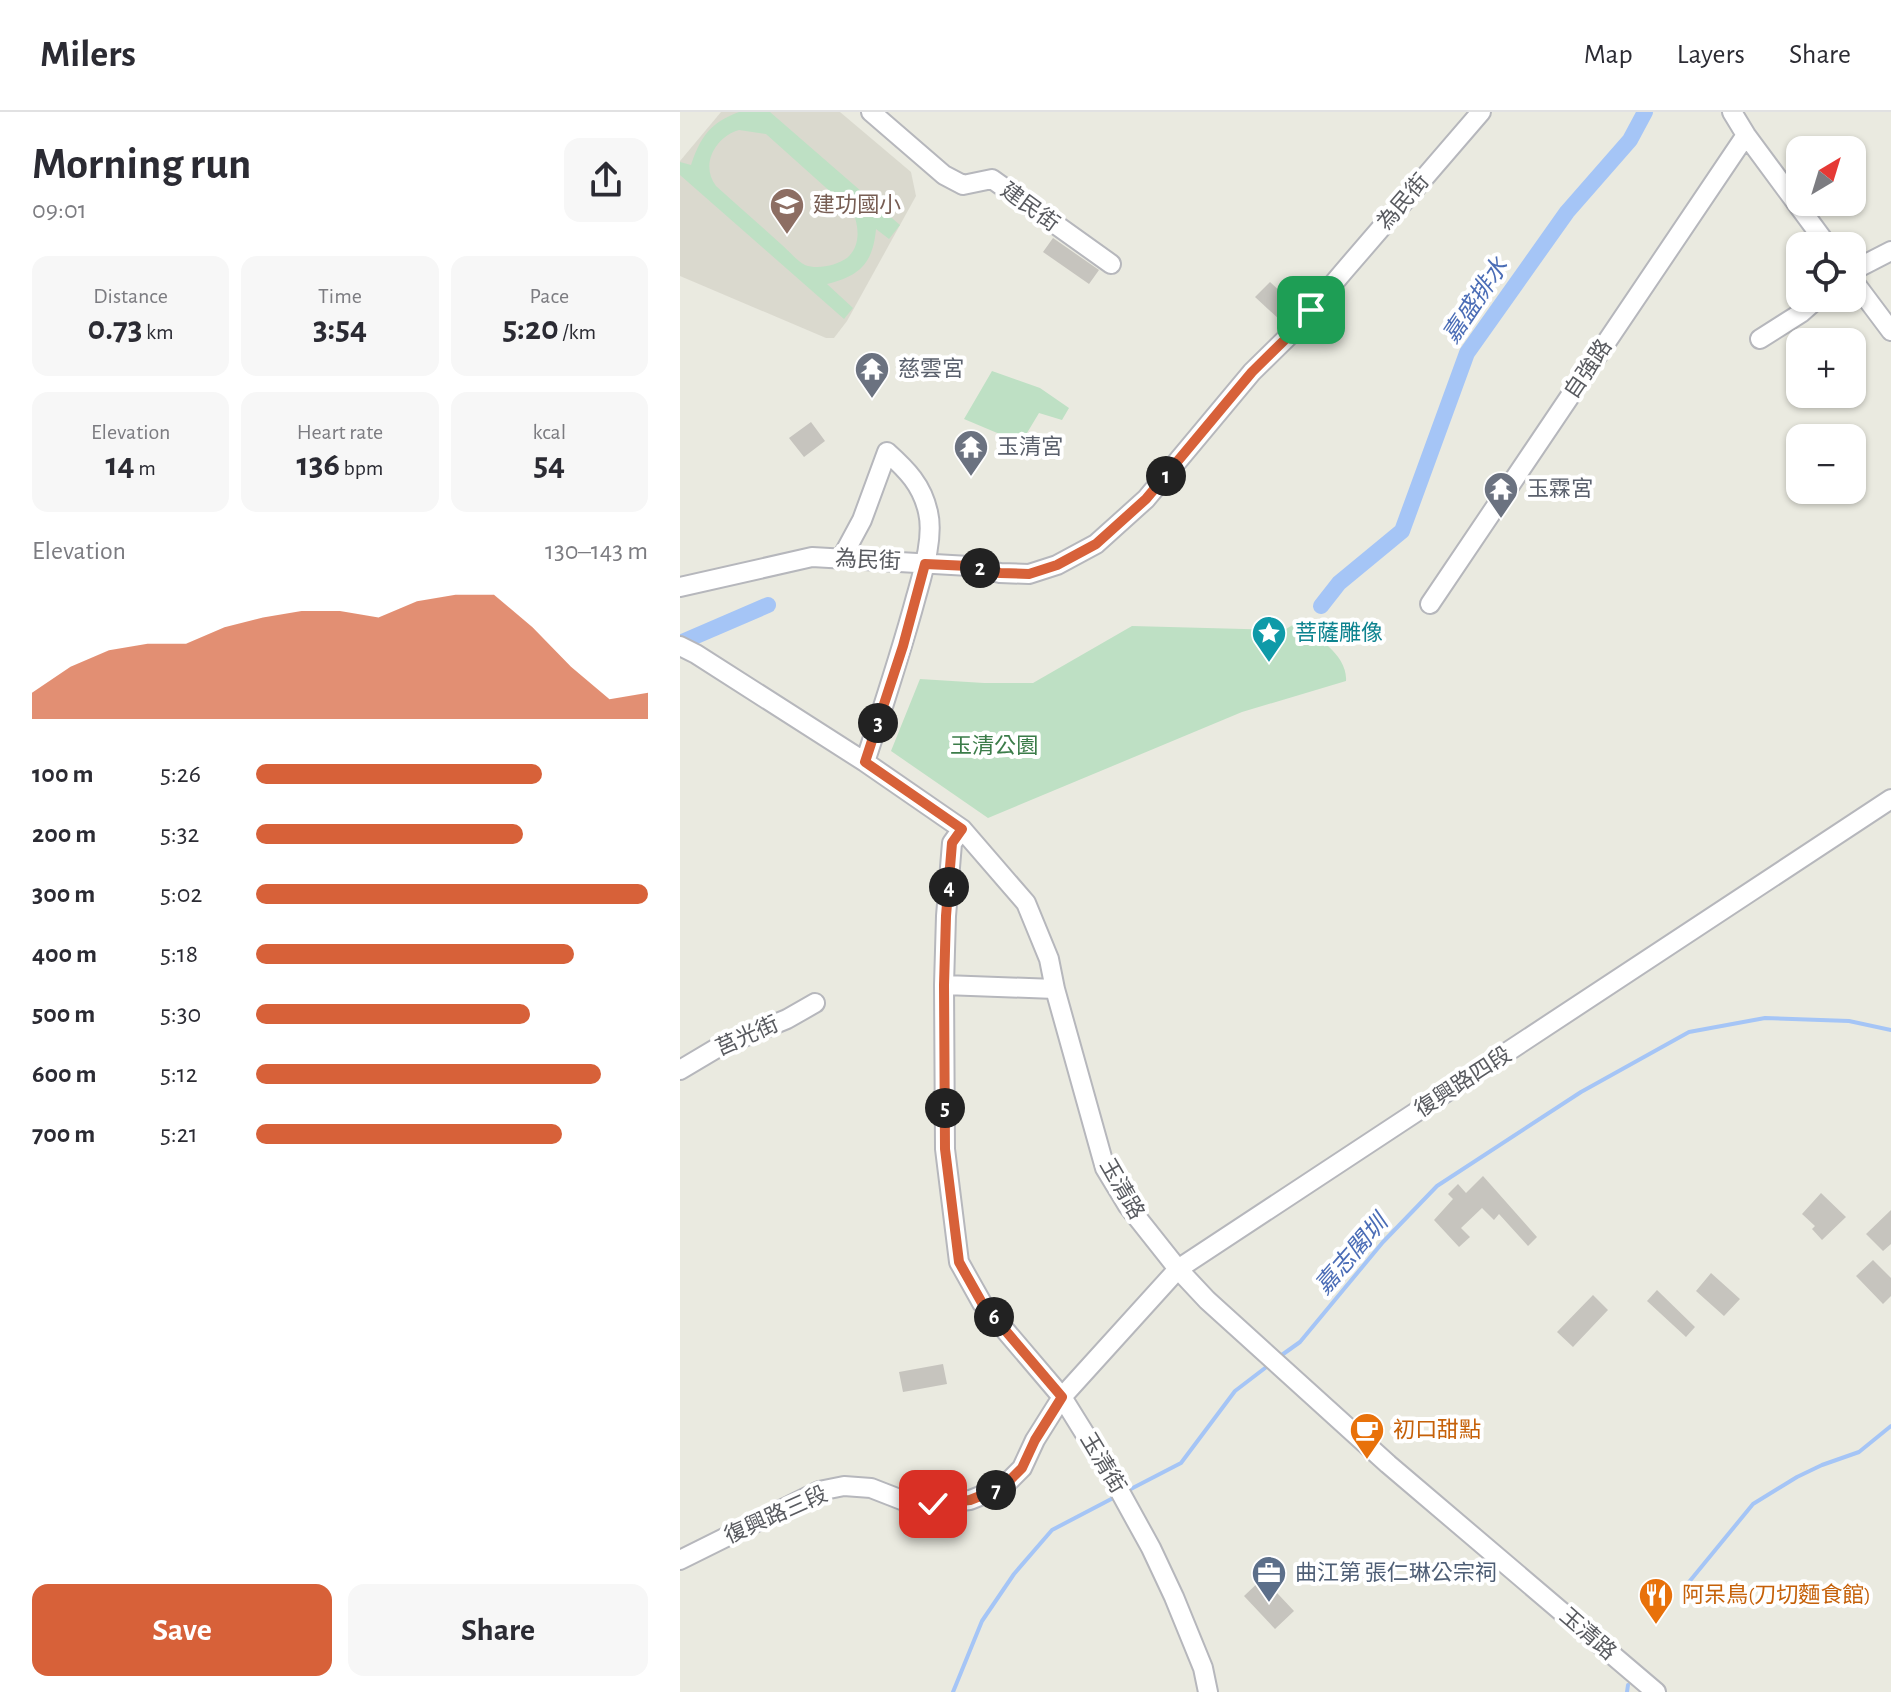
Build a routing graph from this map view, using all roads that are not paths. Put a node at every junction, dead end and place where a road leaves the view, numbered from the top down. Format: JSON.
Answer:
{"nodes":[{"id":1,"x":871,"y":112,"type":"edge"},
{"id":2,"x":1481,"y":112,"type":"edge"},
{"id":3,"x":1732,"y":112,"type":"edge"},
{"id":4,"x":1746,"y":135,"type":"junction"},
{"id":5,"x":1818,"y":232,"type":"edge"},
{"id":6,"x":1891,"y":251,"type":"edge"},
{"id":7,"x":1111,"y":264,"type":"dead end"},
{"id":8,"x":1866,"y":264,"type":"edge"},
{"id":9,"x":1866,"y":298,"type":"edge"},
{"id":10,"x":1802,"y":312,"type":"edge"},
{"id":11,"x":1891,"y":331,"type":"edge"},
{"id":12,"x":1760,"y":339,"type":"dead end"},
{"id":13,"x":841,"y":559,"type":"junction"},
{"id":14,"x":925,"y":564,"type":"junction"},
{"id":15,"x":680,"y":587,"type":"edge"},
{"id":16,"x":1430,"y":604,"type":"dead end"},
{"id":17,"x":688,"y":650,"type":"edge"},
{"id":18,"x":865,"y":762,"type":"junction"},
{"id":19,"x":1891,"y":799,"type":"edge"},
{"id":20,"x":962,"y":829,"type":"junction"},
{"id":21,"x":944,"y":985,"type":"junction"},
{"id":22,"x":1055,"y":989,"type":"junction"},
{"id":23,"x":815,"y":1003,"type":"dead end"},
{"id":24,"x":680,"y":1070,"type":"edge"},
{"id":25,"x":1178,"y":1269,"type":"junction"},
{"id":26,"x":1062,"y":1397,"type":"junction"},
{"id":27,"x":680,"y":1560,"type":"edge"},
{"id":28,"x":1208,"y":1692,"type":"edge"},
{"id":29,"x":1656,"y":1692,"type":"edge"}],
"edges":[{"from":1,"to":7,"type":"street","name":"建民街"},
{"from":2,"to":14,"type":"street","name":"為民街"},
{"from":3,"to":4,"type":"street"},
{"from":4,"to":5,"type":"street"},
{"from":4,"to":16,"type":"street","name":"自強路"},
{"from":6,"to":8,"type":"street"},
{"from":9,"to":11,"type":"street"},
{"from":10,"to":12,"type":"street"},
{"from":13,"to":14,"type":"street","name":"為民街"},
{"from":13,"to":14,"type":"street"},
{"from":13,"to":15,"type":"street","name":"為民街"},
{"from":14,"to":18,"type":"street"},
{"from":17,"to":18,"type":"street","name":"玉清路"},
{"from":18,"to":20,"type":"street","name":"玉清路"},
{"from":19,"to":25,"type":"street","name":"復興路四段"},
{"from":20,"to":21,"type":"street","name":"玉清街"},
{"from":20,"to":22,"type":"street","name":"玉清路"},
{"from":21,"to":22,"type":"street"},
{"from":21,"to":26,"type":"street","name":"玉清街"},
{"from":22,"to":25,"type":"street","name":"玉清路"},
{"from":23,"to":24,"type":"street","name":"莒光街"},
{"from":25,"to":26,"type":"street","name":"復興路四段"},
{"from":25,"to":29,"type":"street","name":"玉清路"},
{"from":26,"to":27,"type":"street","name":"復興路三段"},
{"from":26,"to":28,"type":"street","name":"玉清街"}]}
